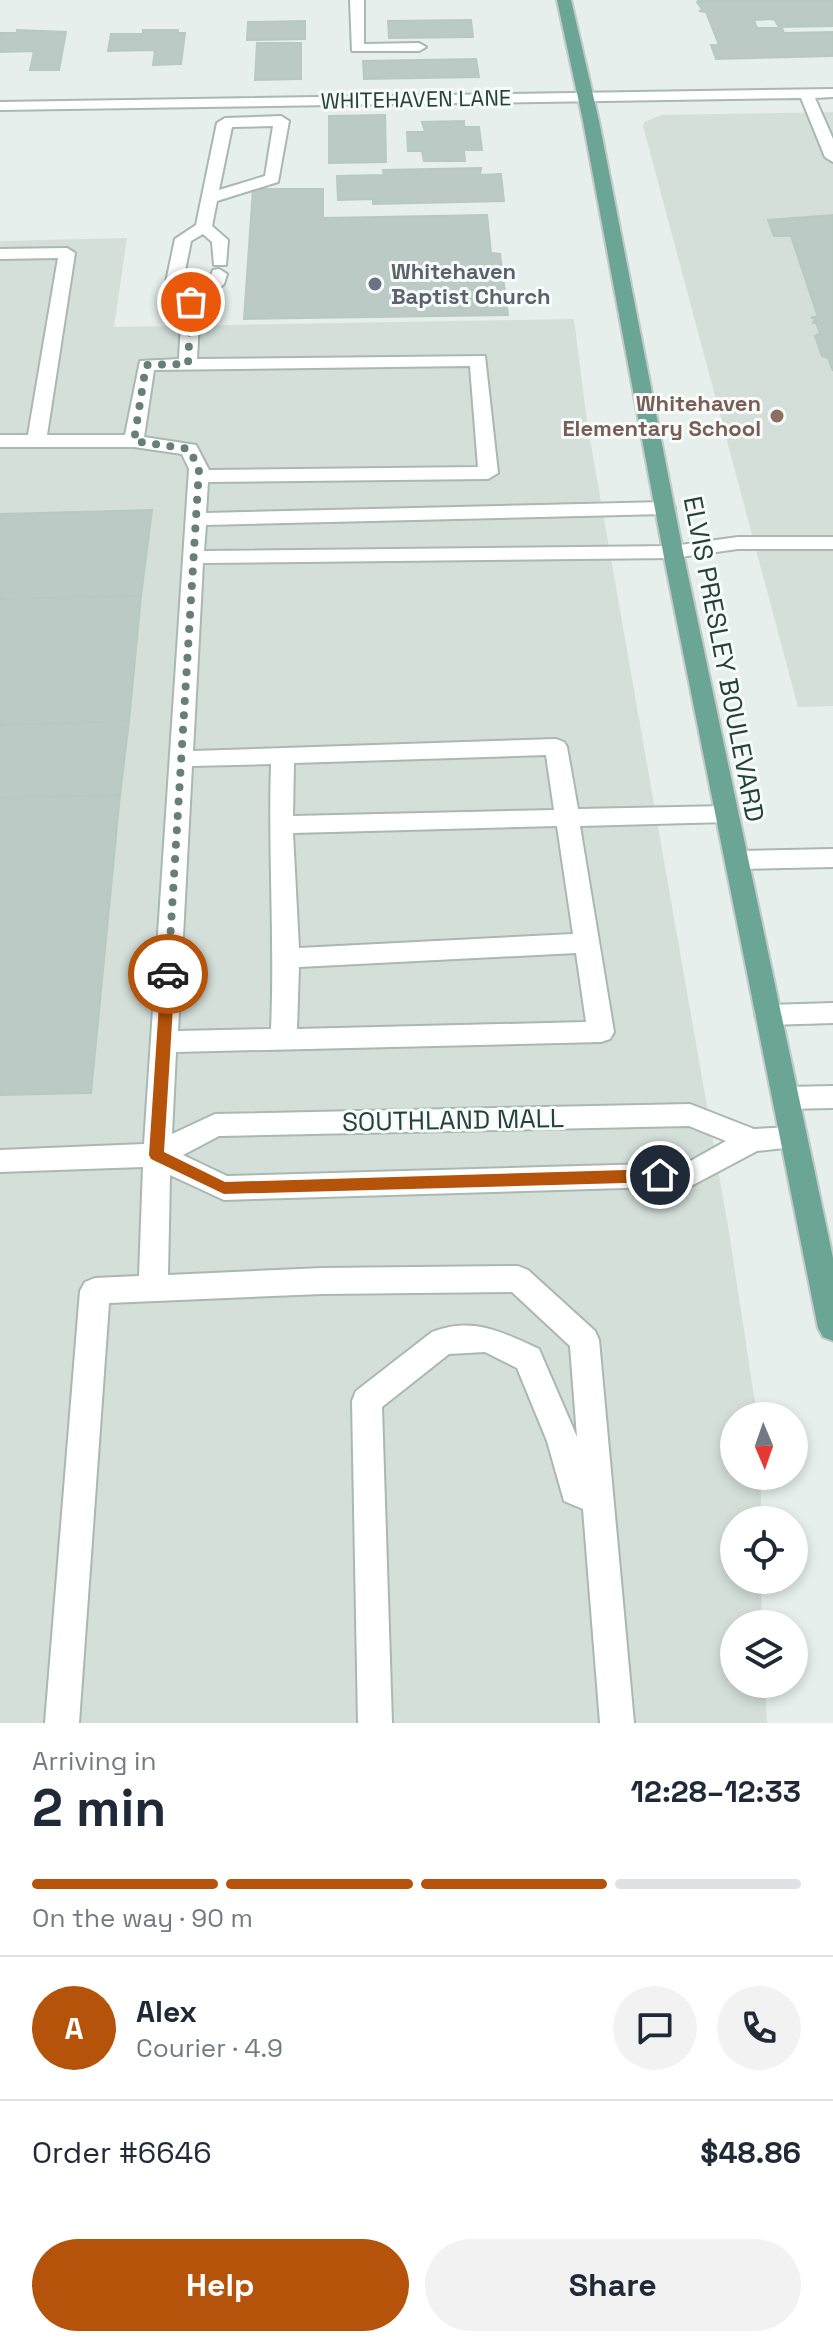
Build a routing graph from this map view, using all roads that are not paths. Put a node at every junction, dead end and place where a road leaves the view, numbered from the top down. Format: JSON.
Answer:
{"nodes":[{"id":1,"x":357,"y":0,"type":"edge"},
{"id":2,"x":564,"y":0,"type":"edge"},
{"id":3,"x":419,"y":47,"type":"dead end"},
{"id":4,"x":806,"y":93,"type":"junction"},
{"id":5,"x":833,"y":93,"type":"edge"},
{"id":6,"x":586,"y":96,"type":"junction"},
{"id":7,"x":0,"y":106,"type":"edge"},
{"id":8,"x":823,"y":120,"type":"edge"},
{"id":9,"x":830,"y":142,"type":"edge"},
{"id":10,"x":833,"y":157,"type":"edge"},
{"id":11,"x":210,"y":198,"type":"junction"},
{"id":12,"x":204,"y":227,"type":"junction"},
{"id":13,"x":0,"y":254,"type":"edge"},
{"id":14,"x":191,"y":302,"type":"junction"},
{"id":15,"x":188,"y":364,"type":"junction"},
{"id":16,"x":0,"y":441,"type":"edge"},
{"id":17,"x":37,"y":441,"type":"junction"},
{"id":18,"x":134,"y":441,"type":"junction"},
{"id":19,"x":198,"y":476,"type":"junction"},
{"id":20,"x":665,"y":508,"type":"junction"},
{"id":21,"x":196,"y":519,"type":"junction"},
{"id":22,"x":833,"y":543,"type":"edge"},
{"id":23,"x":673,"y":552,"type":"junction"},
{"id":24,"x":193,"y":557,"type":"junction"},
{"id":25,"x":283,"y":756,"type":"junction"},
{"id":26,"x":182,"y":759,"type":"junction"},
{"id":27,"x":727,"y":814,"type":"junction"},
{"id":28,"x":567,"y":817,"type":"junction"},
{"id":29,"x":281,"y":825,"type":"junction"},
{"id":30,"x":833,"y":858,"type":"edge"},
{"id":31,"x":737,"y":860,"type":"junction"},
{"id":32,"x":587,"y":943,"type":"junction"},
{"id":33,"x":287,"y":958,"type":"junction"},
{"id":34,"x":833,"y":1013,"type":"edge"},
{"id":35,"x":768,"y":1015,"type":"junction"},
{"id":36,"x":284,"y":1039,"type":"junction"},
{"id":37,"x":164,"y":1042,"type":"junction"},
{"id":38,"x":833,"y":1097,"type":"edge"},
{"id":39,"x":786,"y":1098,"type":"junction"},
{"id":40,"x":793,"y":1138,"type":"junction"},
{"id":41,"x":753,"y":1140,"type":"junction"},
{"id":42,"x":157,"y":1155,"type":"junction"},
{"id":43,"x":0,"y":1161,"type":"edge"},
{"id":44,"x":153,"y":1288,"type":"junction"},
{"id":45,"x":833,"y":1328,"type":"edge"},
{"id":46,"x":596,"y":1499,"type":"junction"},
{"id":47,"x":62,"y":1723,"type":"edge"},
{"id":48,"x":375,"y":1723,"type":"edge"},
{"id":49,"x":617,"y":1723,"type":"edge"}],
"edges":[{"from":1,"to":3,"type":"street"},
{"from":2,"to":6,"type":"main road","name":"ELVIS PRESLEY BOULEVARD"},
{"from":4,"to":5,"type":"street","name":"WHITEHAVEN LANE"},
{"from":4,"to":6,"type":"street","name":"WHITEHAVEN LANE"},
{"from":4,"to":8,"type":"street"},
{"from":6,"to":7,"type":"street","name":"WHITEHAVEN LANE"},
{"from":6,"to":20,"type":"main road","name":"ELVIS PRESLEY BOULEVARD"},
{"from":8,"to":9,"type":"street"},
{"from":9,"to":10,"type":"street"},
{"from":11,"to":11,"type":"street"},
{"from":11,"to":12,"type":"street"},
{"from":12,"to":14,"type":"street"},
{"from":12,"to":14,"type":"street"},
{"from":13,"to":17,"type":"street"},
{"from":14,"to":15,"type":"street"},
{"from":15,"to":18,"type":"street"},
{"from":15,"to":19,"type":"street"},
{"from":16,"to":17,"type":"street"},
{"from":17,"to":18,"type":"street"},
{"from":18,"to":19,"type":"street"},
{"from":19,"to":21,"type":"street"},
{"from":20,"to":21,"type":"street"},
{"from":20,"to":23,"type":"main road","name":"ELVIS PRESLEY BOULEVARD"},
{"from":21,"to":24,"type":"street"},
{"from":22,"to":23,"type":"street"},
{"from":23,"to":24,"type":"street"},
{"from":23,"to":27,"type":"main road","name":"ELVIS PRESLEY BOULEVARD"},
{"from":24,"to":26,"type":"street"},
{"from":25,"to":26,"type":"street"},
{"from":25,"to":28,"type":"street"},
{"from":25,"to":29,"type":"street"},
{"from":26,"to":37,"type":"street"},
{"from":27,"to":28,"type":"street"},
{"from":27,"to":31,"type":"main road","name":"ELVIS PRESLEY BOULEVARD"},
{"from":28,"to":29,"type":"street"},
{"from":28,"to":32,"type":"street"},
{"from":29,"to":33,"type":"street"},
{"from":30,"to":31,"type":"street"},
{"from":31,"to":35,"type":"main road","name":"ELVIS PRESLEY BOULEVARD"},
{"from":32,"to":33,"type":"street"},
{"from":32,"to":36,"type":"street"},
{"from":33,"to":36,"type":"street"},
{"from":34,"to":35,"type":"street"},
{"from":35,"to":39,"type":"main road","name":"ELVIS PRESLEY BOULEVARD"},
{"from":36,"to":37,"type":"street"},
{"from":37,"to":42,"type":"street"},
{"from":38,"to":39,"type":"street"},
{"from":39,"to":40,"type":"main road","name":"ELVIS PRESLEY BOULEVARD"},
{"from":40,"to":41,"type":"street","name":"SOUTHLAND MALL"},
{"from":40,"to":45,"type":"main road","name":"ELVIS PRESLEY BOULEVARD"},
{"from":41,"to":42,"type":"street","name":"SOUTHLAND MALL"},
{"from":41,"to":42,"type":"street","name":"SOUTHLAND MALL"},
{"from":42,"to":43,"type":"street","name":"SOUTHLAND MALL"},
{"from":42,"to":44,"type":"street"},
{"from":44,"to":46,"type":"street"},
{"from":44,"to":47,"type":"street"},
{"from":46,"to":48,"type":"street"},
{"from":46,"to":49,"type":"street"}]}
